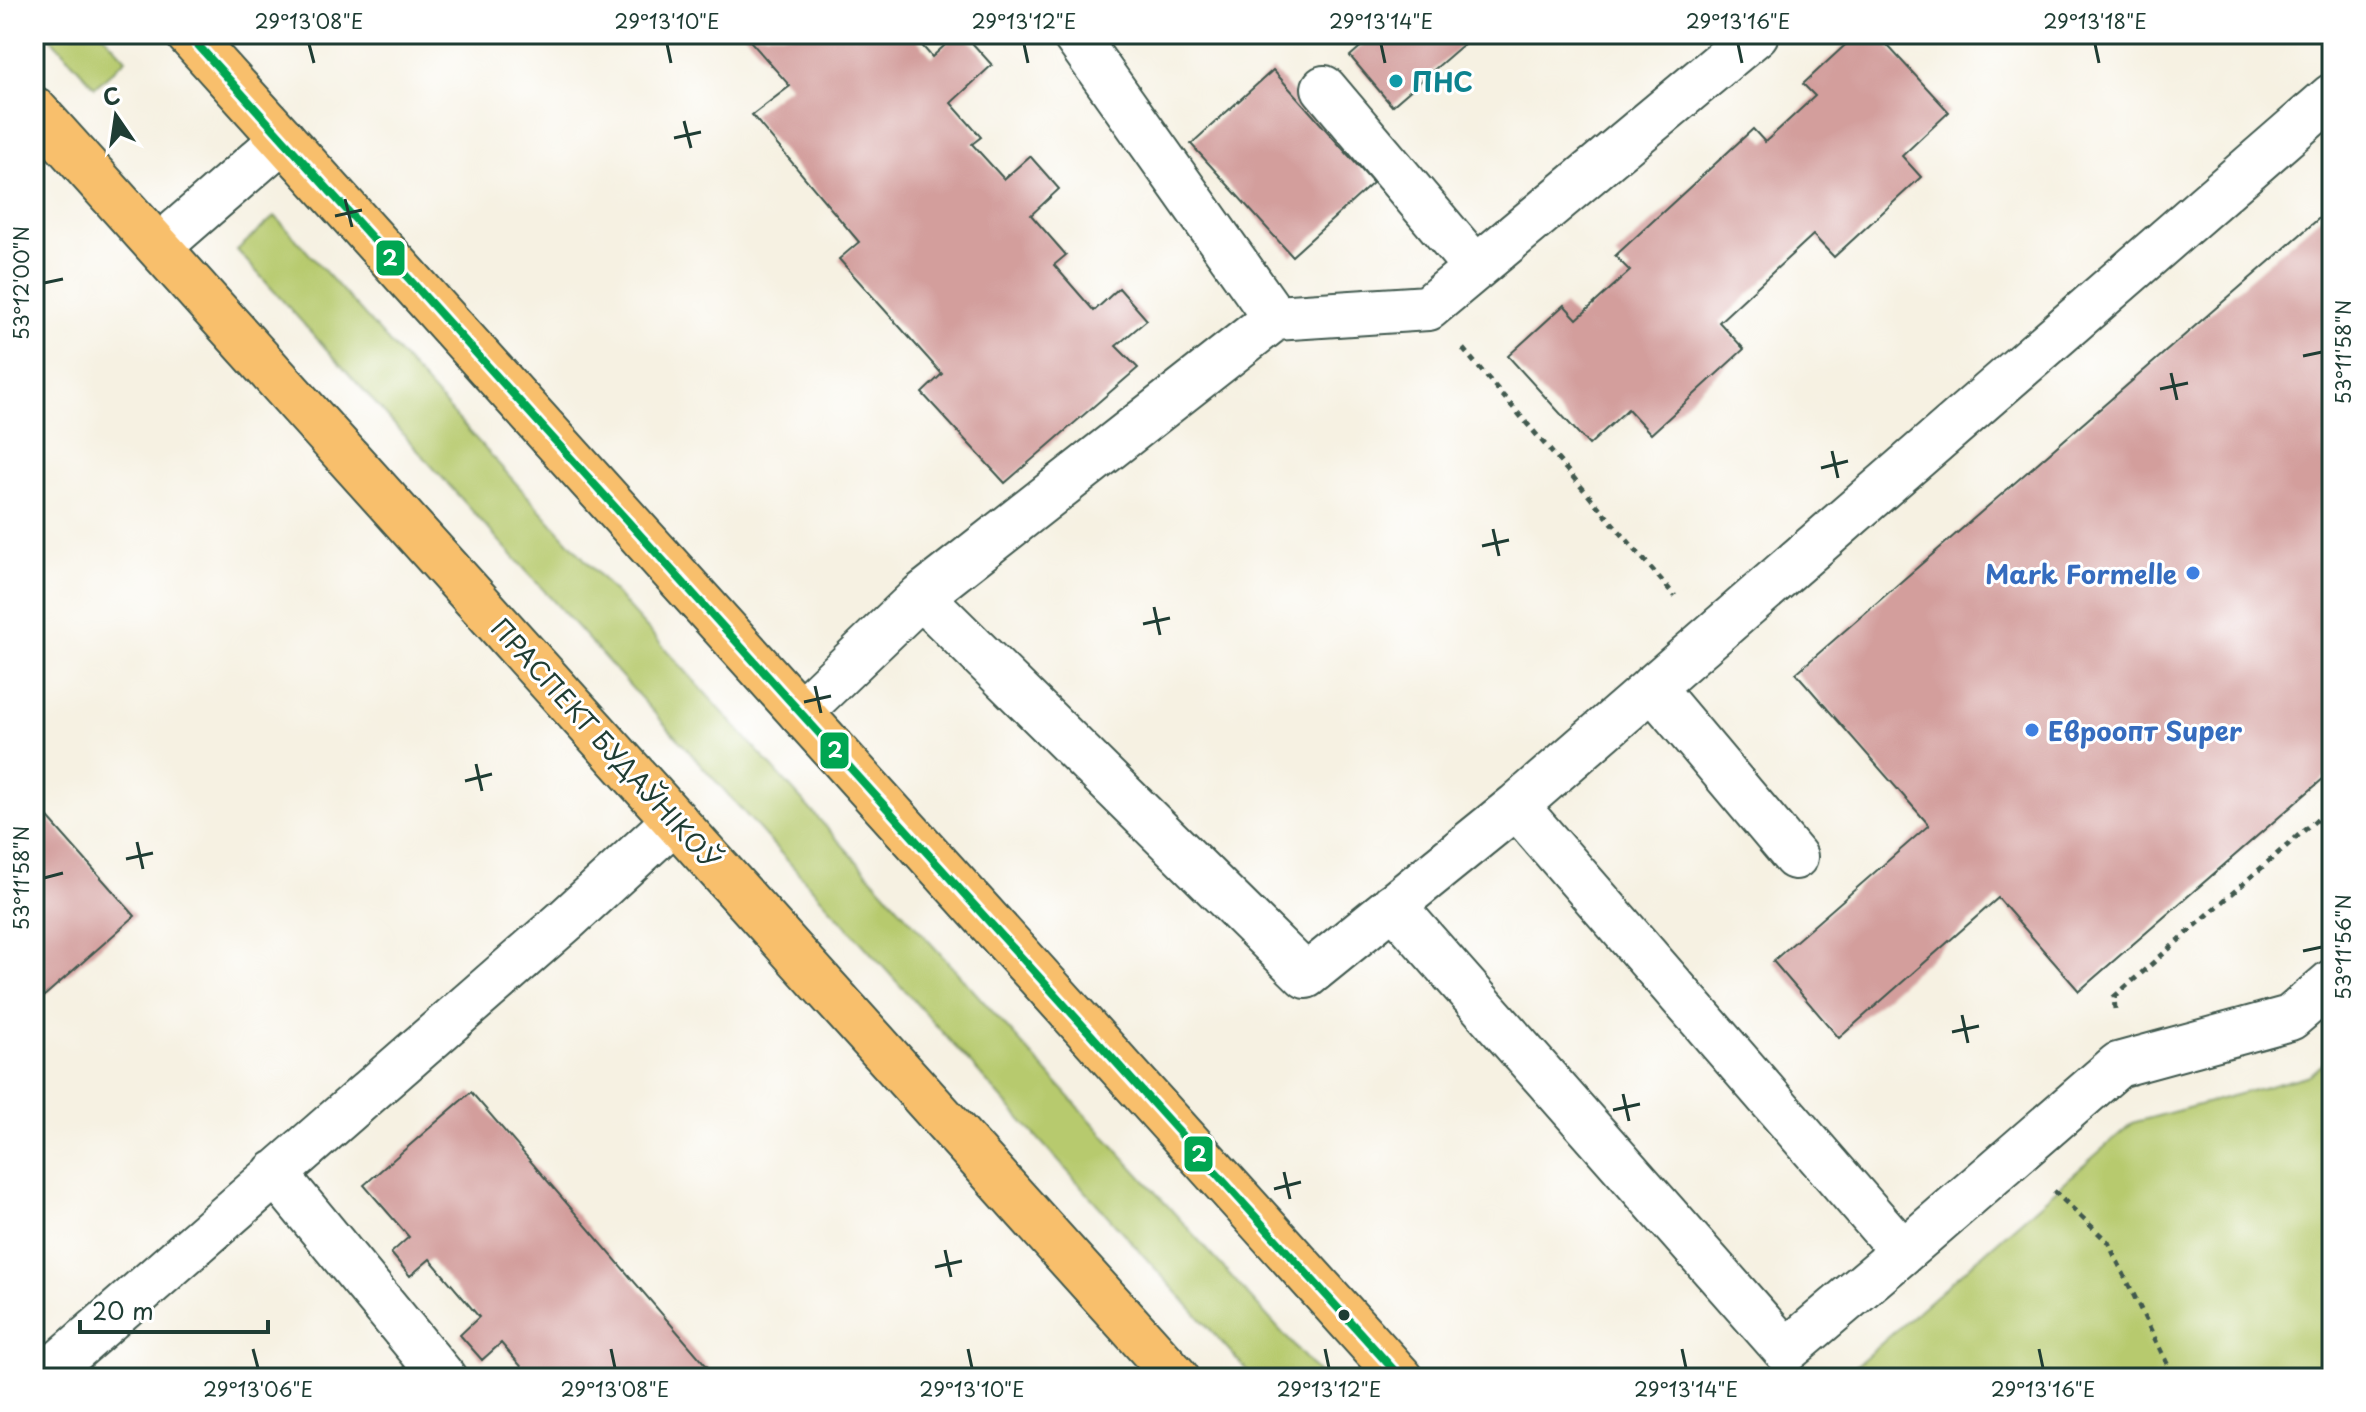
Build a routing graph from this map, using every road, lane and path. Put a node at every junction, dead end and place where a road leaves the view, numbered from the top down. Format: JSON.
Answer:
{"nodes":[{"id":1,"x":188,"y":34,"type":"edge"},
{"id":2,"x":1074,"y":34,"type":"edge"},
{"id":3,"x":1756,"y":34,"type":"edge"},
{"id":4,"x":1324,"y":88,"type":"dead end"},
{"id":5,"x":2332,"y":96,"type":"edge"},
{"id":6,"x":34,"y":109,"type":"edge"},
{"id":7,"x":283,"y":139,"type":"junction"},
{"id":8,"x":159,"y":247,"type":"junction"},
{"id":9,"x":1476,"y":268,"type":"junction"},
{"id":10,"x":1428,"y":308,"type":"junction"},
{"id":11,"x":1275,"y":318,"type":"junction"},
{"id":12,"x":921,"y":596,"type":"junction"},
{"id":13,"x":1709,"y":636,"type":"junction"},
{"id":14,"x":1652,"y":687,"type":"junction"},
{"id":15,"x":800,"y":712,"type":"junction"},
{"id":16,"x":1516,"y":806,"type":"junction"},
{"id":17,"x":675,"y":820,"type":"junction"},
{"id":18,"x":1795,"y":857,"type":"dead end"},
{"id":19,"x":1393,"y":905,"type":"junction"},
{"id":20,"x":2332,"y":982,"type":"edge"},
{"id":21,"x":2016,"y":1154,"type":"junction"},
{"id":22,"x":275,"y":1173,"type":"junction"},
{"id":23,"x":1903,"y":1252,"type":"junction"},
{"id":24,"x":42,"y":1378,"type":"edge"},
{"id":25,"x":444,"y":1378,"type":"edge"},
{"id":26,"x":1177,"y":1378,"type":"edge"},
{"id":27,"x":1401,"y":1378,"type":"edge"},
{"id":28,"x":2174,"y":1378,"type":"edge"}],
"edges":[{"from":1,"to":7,"type":"main road"},
{"from":2,"to":11,"type":"street"},
{"from":3,"to":9,"type":"street"},
{"from":4,"to":9,"type":"street"},
{"from":5,"to":13,"type":"street"},
{"from":6,"to":8,"type":"main road","name":"ПРАСПЕКТ БУДАЎНІКОЎ"},
{"from":7,"to":8,"type":"street"},
{"from":7,"to":15,"type":"main road"},
{"from":8,"to":17,"type":"main road","name":"ПРАСПЕКТ БУДАЎНІКОЎ"},
{"from":9,"to":10,"type":"street"},
{"from":10,"to":11,"type":"street"},
{"from":10,"to":13,"type":"path"},
{"from":11,"to":12,"type":"street"},
{"from":12,"to":15,"type":"street"},
{"from":12,"to":19,"type":"street"},
{"from":13,"to":14,"type":"street"},
{"from":14,"to":16,"type":"street"},
{"from":14,"to":18,"type":"street"},
{"from":15,"to":27,"type":"main road"},
{"from":16,"to":19,"type":"street"},
{"from":16,"to":23,"type":"street"},
{"from":17,"to":22,"type":"street"},
{"from":17,"to":26,"type":"main road","name":"ПРАСПЕКТ БУДАЎНІКОЎ"},
{"from":19,"to":23,"type":"street"},
{"from":20,"to":21,"type":"street"},
{"from":21,"to":23,"type":"street"},
{"from":21,"to":28,"type":"path"},
{"from":22,"to":24,"type":"street"},
{"from":22,"to":25,"type":"street"}]}
